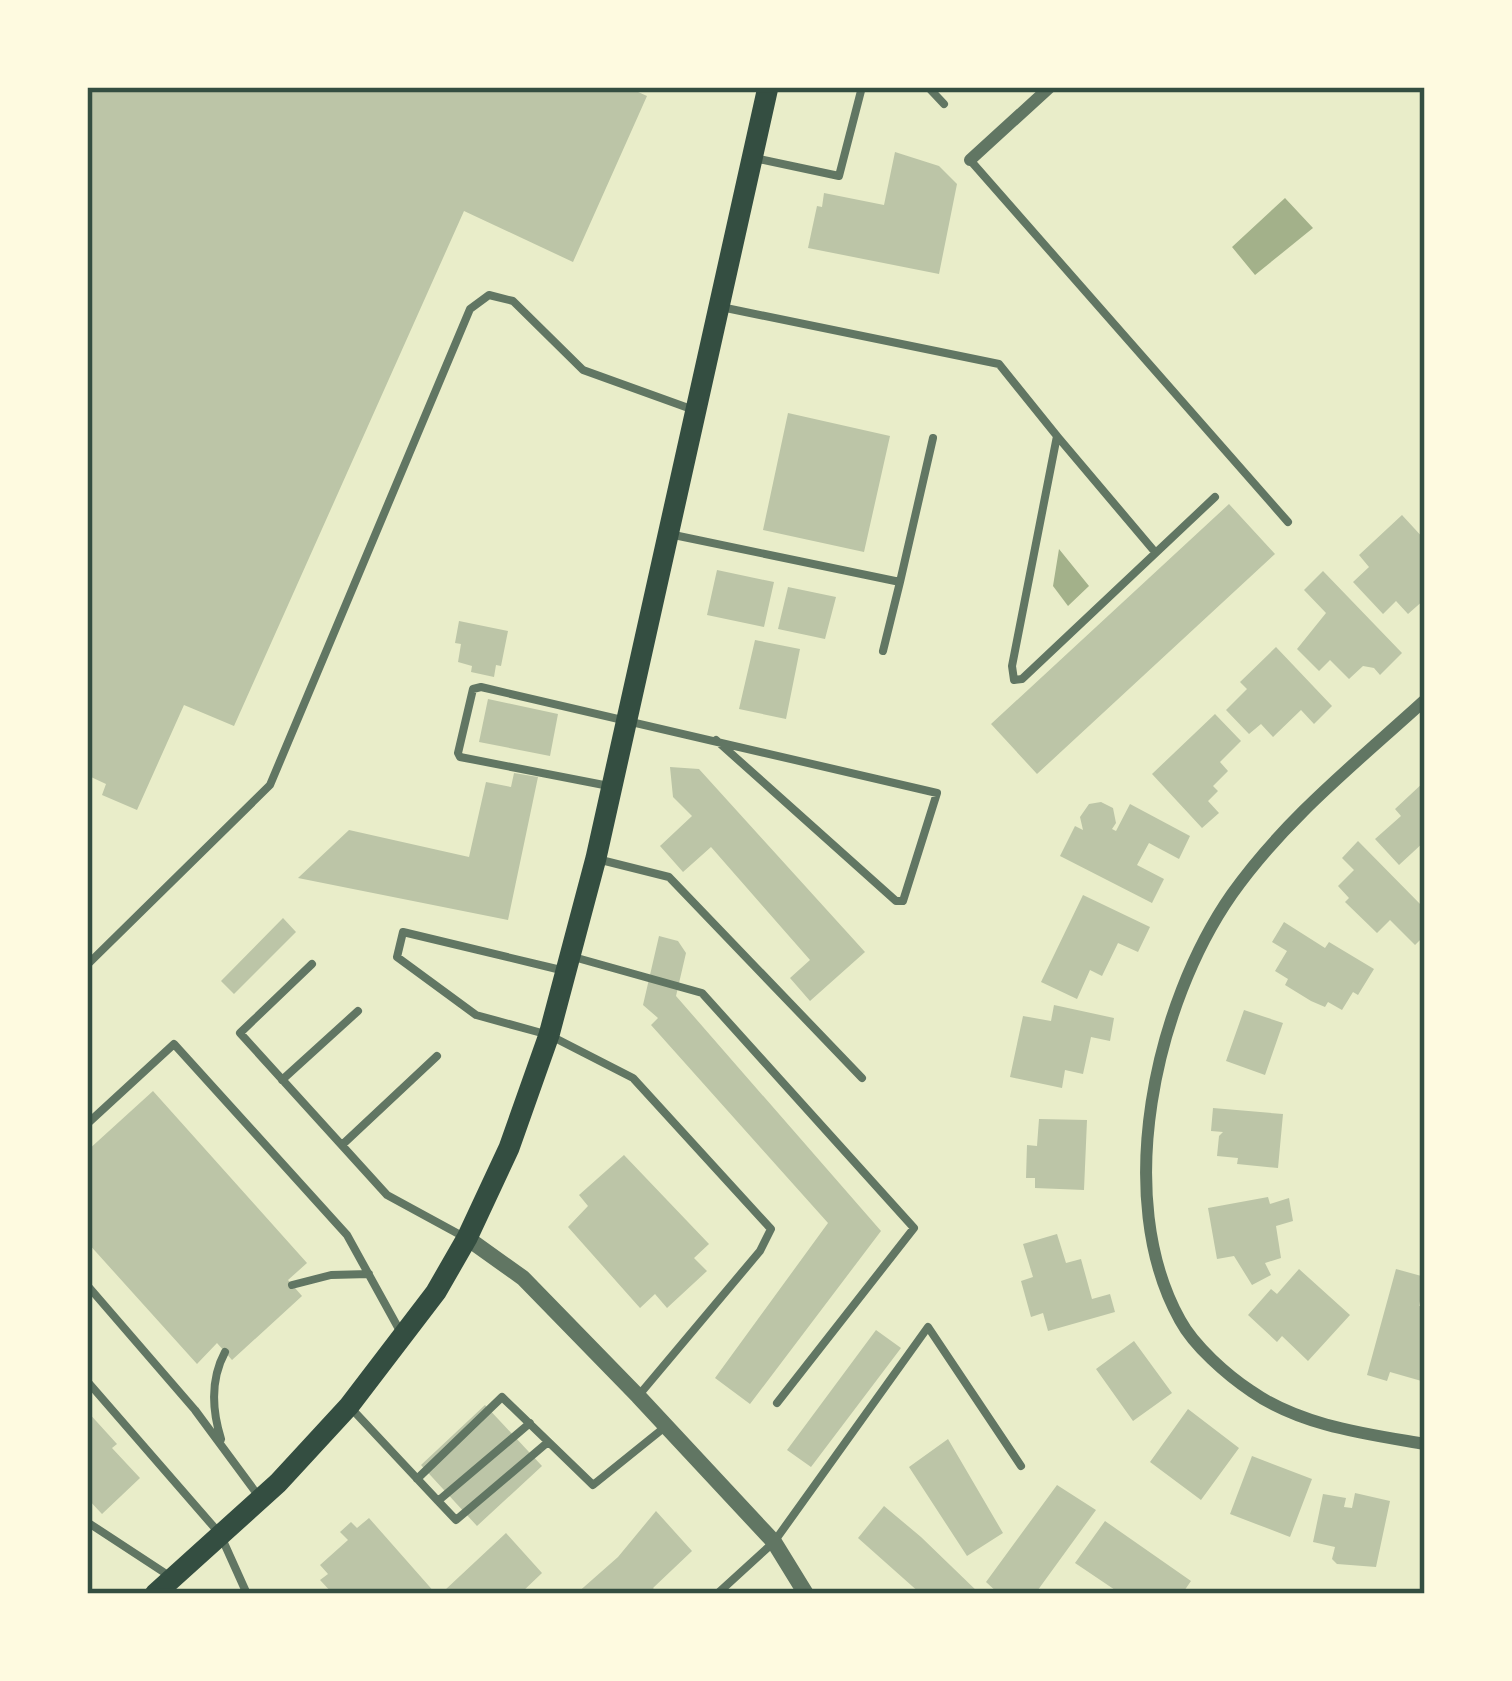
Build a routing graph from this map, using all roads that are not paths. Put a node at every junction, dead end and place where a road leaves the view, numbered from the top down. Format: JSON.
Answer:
{"nodes":[{"id":1,"x":768,"y":87,"type":"edge"},
{"id":2,"x":862,"y":87,"type":"edge"},
{"id":3,"x":928,"y":87,"type":"edge"},
{"id":4,"x":1050,"y":87,"type":"edge"},
{"id":5,"x":944,"y":104,"type":"dead end"},
{"id":6,"x":753,"y":158,"type":"junction"},
{"id":7,"x":970,"y":160,"type":"joint"},
{"id":8,"x":721,"y":307,"type":"junction"},
{"id":9,"x":698,"y":412,"type":"junction"},
{"id":10,"x":1057,"y":436,"type":"junction"},
{"id":11,"x":933,"y":437,"type":"dead end"},
{"id":12,"x":1214,"y":497,"type":"dead end"},
{"id":13,"x":1288,"y":522,"type":"dead end"},
{"id":14,"x":668,"y":534,"type":"junction"},
{"id":15,"x":1155,"y":553,"type":"junction"},
{"id":16,"x":900,"y":581,"type":"junction"},
{"id":17,"x":883,"y":651,"type":"dead end"},
{"id":18,"x":1425,"y":700,"type":"edge"},
{"id":19,"x":628,"y":720,"type":"junction"},
{"id":20,"x":716,"y":740,"type":"junction"},
{"id":21,"x":613,"y":787,"type":"junction"},
{"id":22,"x":596,"y":858,"type":"junction"},
{"id":23,"x":568,"y":963,"type":"junction"},
{"id":24,"x":87,"y":964,"type":"edge"},
{"id":25,"x":312,"y":964,"type":"dead end"},
{"id":26,"x":358,"y":1011,"type":"dead end"},
{"id":27,"x":549,"y":1035,"type":"junction"},
{"id":28,"x":437,"y":1056,"type":"dead end"},
{"id":29,"x":862,"y":1078,"type":"dead end"},
{"id":30,"x":283,"y":1080,"type":"junction"},
{"id":31,"x":87,"y":1124,"type":"edge"},
{"id":32,"x":342,"y":1145,"type":"junction"},
{"id":33,"x":467,"y":1238,"type":"junction"},
{"id":34,"x":369,"y":1274,"type":"junction"},
{"id":35,"x":87,"y":1285,"type":"edge"},
{"id":36,"x":292,"y":1286,"type":"dead end"},
{"id":37,"x":402,"y":1336,"type":"junction"},
{"id":38,"x":225,"y":1352,"type":"dead end"},
{"id":39,"x":87,"y":1381,"type":"edge"},
{"id":40,"x":638,"y":1396,"type":"junction"},
{"id":41,"x":777,"y":1403,"type":"dead end"},
{"id":42,"x":349,"y":1406,"type":"junction"},
{"id":43,"x":530,"y":1423,"type":"junction"},
{"id":44,"x":664,"y":1427,"type":"junction"},
{"id":45,"x":548,"y":1442,"type":"junction"},
{"id":46,"x":1425,"y":1444,"type":"edge"},
{"id":47,"x":223,"y":1447,"type":"junction"},
{"id":48,"x":1021,"y":1466,"type":"dead end"},
{"id":49,"x":417,"y":1479,"type":"junction"},
{"id":50,"x":260,"y":1498,"type":"junction"},
{"id":51,"x":438,"y":1501,"type":"junction"},
{"id":52,"x":87,"y":1522,"type":"edge"},
{"id":53,"x":220,"y":1534,"type":"junction"},
{"id":54,"x":774,"y":1542,"type":"junction"},
{"id":55,"x":173,"y":1577,"type":"junction"},
{"id":56,"x":155,"y":1594,"type":"edge"},
{"id":57,"x":247,"y":1594,"type":"edge"},
{"id":58,"x":717,"y":1594,"type":"edge"},
{"id":59,"x":806,"y":1594,"type":"edge"}],
"edges":[{"from":1,"to":6,"type":"main road"},
{"from":2,"to":6,"type":"lane"},
{"from":3,"to":5,"type":"lane"},
{"from":4,"to":7,"type":"street"},
{"from":6,"to":8,"type":"main road"},
{"from":7,"to":13,"type":"lane"},
{"from":8,"to":9,"type":"main road"},
{"from":8,"to":10,"type":"lane"},
{"from":9,"to":14,"type":"main road"},
{"from":9,"to":24,"type":"lane"},
{"from":10,"to":15,"type":"lane"},
{"from":10,"to":15,"type":"lane"},
{"from":11,"to":16,"type":"lane"},
{"from":12,"to":15,"type":"lane"},
{"from":14,"to":16,"type":"lane"},
{"from":14,"to":19,"type":"main road"},
{"from":16,"to":17,"type":"lane"},
{"from":18,"to":46,"type":"street"},
{"from":19,"to":20,"type":"lane"},
{"from":19,"to":21,"type":"main road"},
{"from":19,"to":21,"type":"lane"},
{"from":20,"to":20,"type":"lane"},
{"from":21,"to":22,"type":"main road"},
{"from":22,"to":23,"type":"main road"},
{"from":22,"to":29,"type":"lane"},
{"from":23,"to":27,"type":"main road"},
{"from":23,"to":27,"type":"lane"},
{"from":23,"to":41,"type":"lane"},
{"from":25,"to":30,"type":"lane"},
{"from":26,"to":30,"type":"lane"},
{"from":27,"to":33,"type":"main road"},
{"from":27,"to":40,"type":"lane"},
{"from":28,"to":32,"type":"lane"},
{"from":30,"to":32,"type":"lane"},
{"from":31,"to":34,"type":"lane"},
{"from":32,"to":33,"type":"lane"},
{"from":33,"to":37,"type":"main road"},
{"from":33,"to":40,"type":"street"},
{"from":34,"to":36,"type":"lane"},
{"from":34,"to":37,"type":"lane"},
{"from":35,"to":47,"type":"lane"},
{"from":37,"to":42,"type":"main road"},
{"from":38,"to":47,"type":"lane"},
{"from":39,"to":53,"type":"lane"},
{"from":40,"to":44,"type":"street"},
{"from":42,"to":49,"type":"lane"},
{"from":42,"to":50,"type":"main road"},
{"from":43,"to":45,"type":"lane"},
{"from":43,"to":49,"type":"lane"},
{"from":43,"to":51,"type":"lane"},
{"from":44,"to":45,"type":"lane"},
{"from":44,"to":54,"type":"street"},
{"from":45,"to":51,"type":"lane"},
{"from":47,"to":50,"type":"lane"},
{"from":48,"to":54,"type":"lane"},
{"from":49,"to":51,"type":"lane"},
{"from":50,"to":53,"type":"main road"},
{"from":52,"to":55,"type":"lane"},
{"from":53,"to":55,"type":"main road"},
{"from":53,"to":57,"type":"lane"},
{"from":54,"to":58,"type":"lane"},
{"from":54,"to":59,"type":"street"},
{"from":55,"to":56,"type":"main road"}]}
